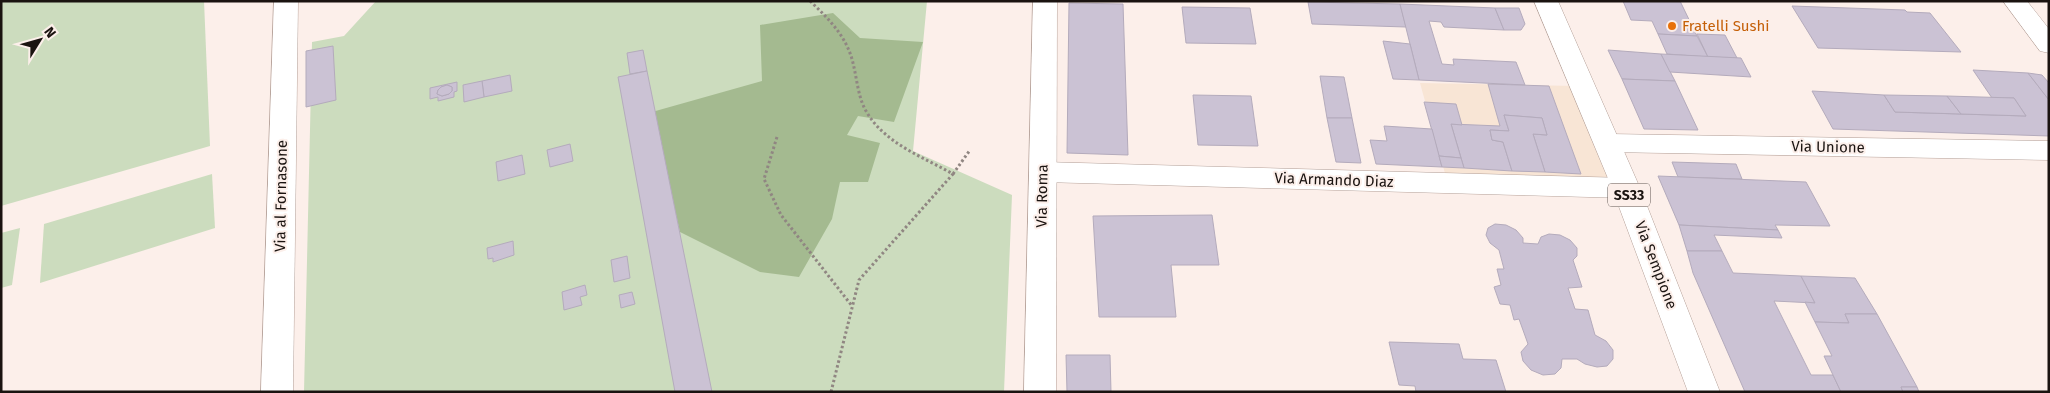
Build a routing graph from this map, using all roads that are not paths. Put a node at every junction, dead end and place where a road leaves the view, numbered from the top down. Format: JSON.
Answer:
{"nodes":[{"id":1,"x":286,"y":1,"type":"edge"},
{"id":2,"x":1045,"y":1,"type":"edge"},
{"id":3,"x":1546,"y":1,"type":"edge"},
{"id":4,"x":2014,"y":1,"type":"edge"},
{"id":5,"x":2049,"y":45,"type":"edge"},
{"id":6,"x":1608,"y":143,"type":"junction"},
{"id":7,"x":2049,"y":151,"type":"edge"},
{"id":8,"x":1043,"y":172,"type":"junction"},
{"id":9,"x":1626,"y":188,"type":"junction"},
{"id":10,"x":276,"y":392,"type":"edge"},
{"id":11,"x":1040,"y":392,"type":"edge"},
{"id":12,"x":1704,"y":392,"type":"edge"}],
"edges":[{"from":1,"to":10,"type":"street","name":"Via al Fornasone"},
{"from":2,"to":8,"type":"street","name":"Via Roma"},
{"from":3,"to":6,"type":"street","name":"Via Sempione","number":"SS33"},
{"from":4,"to":5,"type":"street"},
{"from":6,"to":7,"type":"street","name":"Via Unione"},
{"from":6,"to":9,"type":"street","name":"Via Sempione","number":"SS33"},
{"from":8,"to":9,"type":"street","name":"Via Armando Diaz"},
{"from":8,"to":11,"type":"street","name":"Via Roma"},
{"from":9,"to":12,"type":"street","name":"Via Sempione","number":"SS33"}]}
